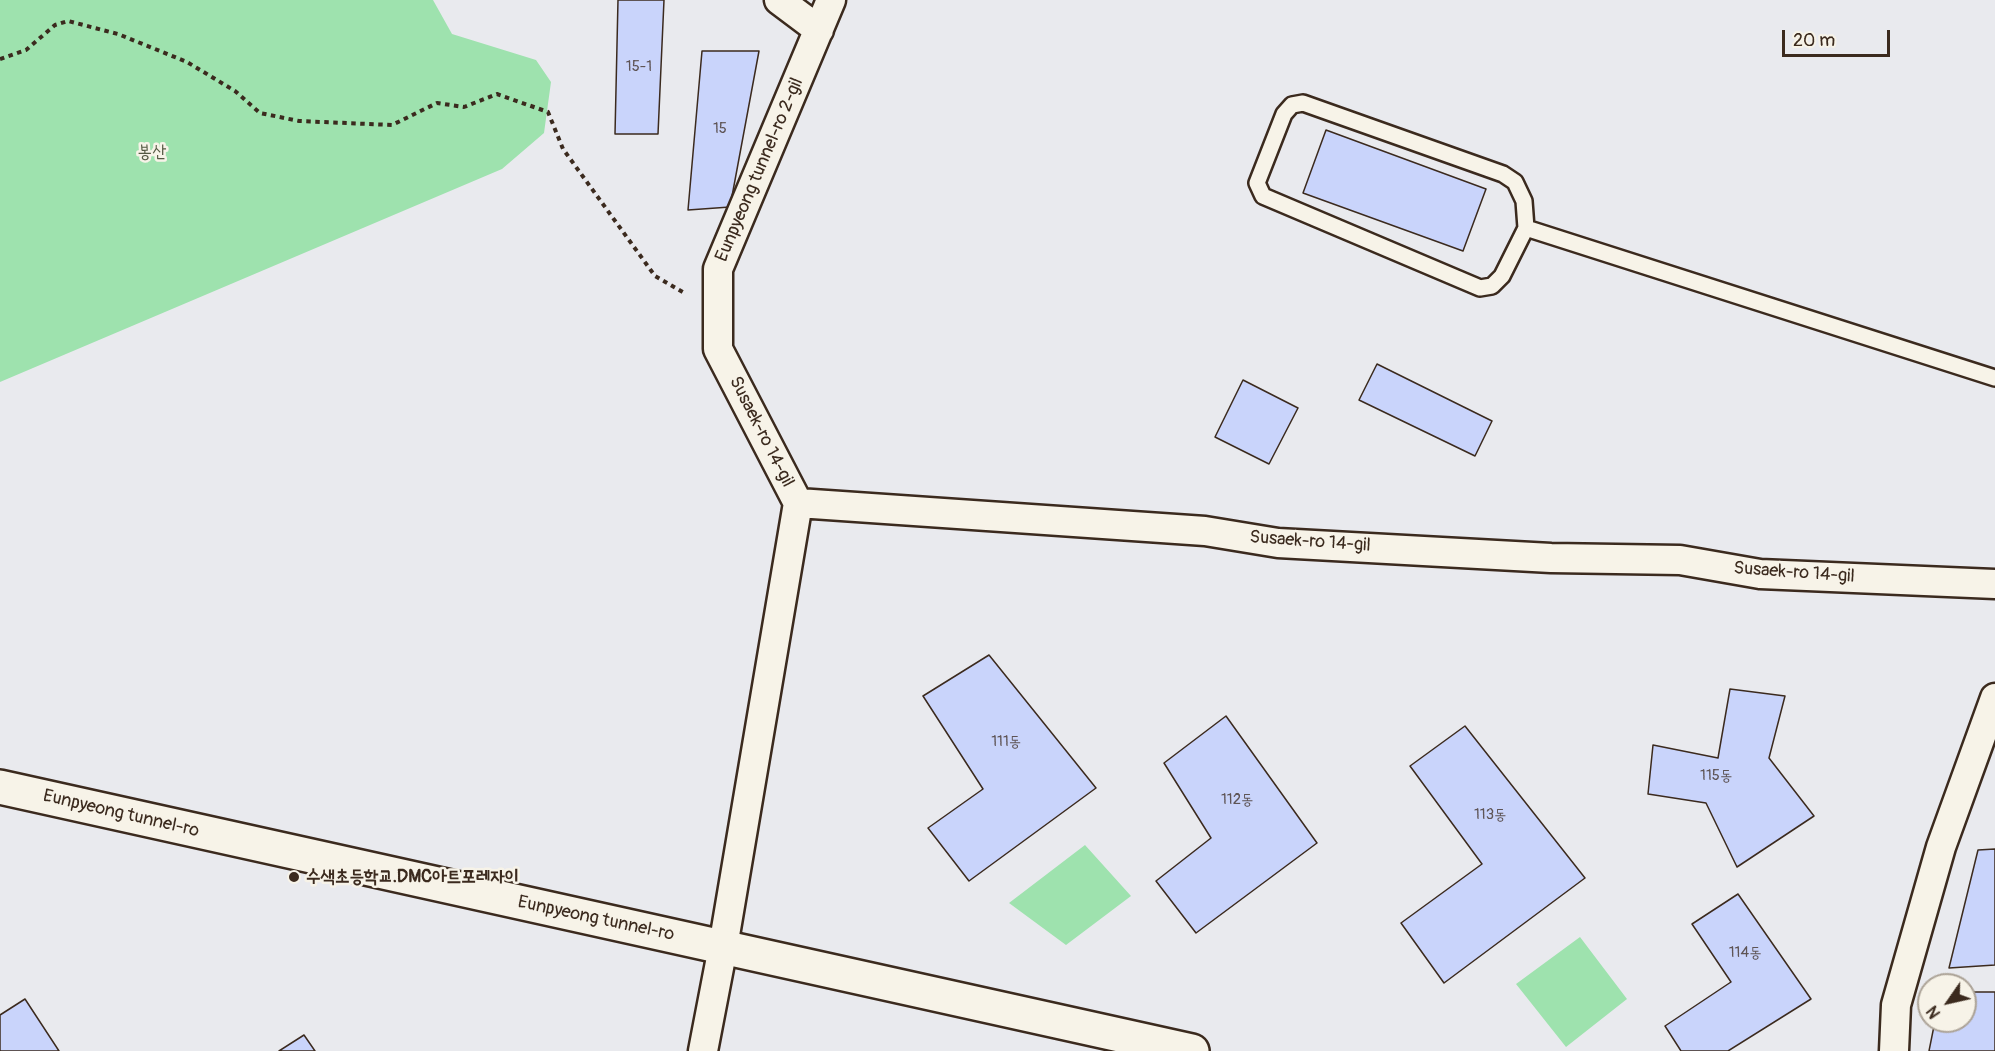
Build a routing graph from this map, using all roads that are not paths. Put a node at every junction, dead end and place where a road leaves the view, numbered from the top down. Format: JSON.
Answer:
{"nodes":[{"id":1,"x":779,"y":0,"type":"edge"},
{"id":2,"x":831,"y":0,"type":"edge"},
{"id":3,"x":819,"y":30,"type":"junction"},
{"id":4,"x":1526,"y":228,"type":"junction"},
{"id":5,"x":718,"y":349,"type":"joint"},
{"id":6,"x":1995,"y":378,"type":"edge"},
{"id":7,"x":798,"y":503,"type":"junction"},
{"id":8,"x":1995,"y":584,"type":"edge"},
{"id":9,"x":1995,"y":698,"type":"edge"},
{"id":10,"x":0,"y":787,"type":"edge"},
{"id":11,"x":723,"y":947,"type":"junction"},
{"id":12,"x":703,"y":1051,"type":"edge"},
{"id":13,"x":1192,"y":1051,"type":"edge"},
{"id":14,"x":1894,"y":1051,"type":"edge"}],
"edges":[{"from":1,"to":3,"type":"street"},
{"from":2,"to":3,"type":"street","name":"Eunpyeong tunnel-ro 2-gil"},
{"from":3,"to":5,"type":"street","name":"Eunpyeong tunnel-ro 2-gil"},
{"from":4,"to":4,"type":"lane"},
{"from":4,"to":6,"type":"lane"},
{"from":5,"to":7,"type":"street","name":"Susaek-ro 14-gil"},
{"from":7,"to":8,"type":"street","name":"Susaek-ro 14-gil"},
{"from":7,"to":11,"type":"street"},
{"from":9,"to":14,"type":"street"},
{"from":10,"to":11,"type":"main road","name":"Eunpyeong tunnel-ro"},
{"from":11,"to":12,"type":"street"},
{"from":11,"to":13,"type":"main road","name":"Eunpyeong tunnel-ro"}]}
